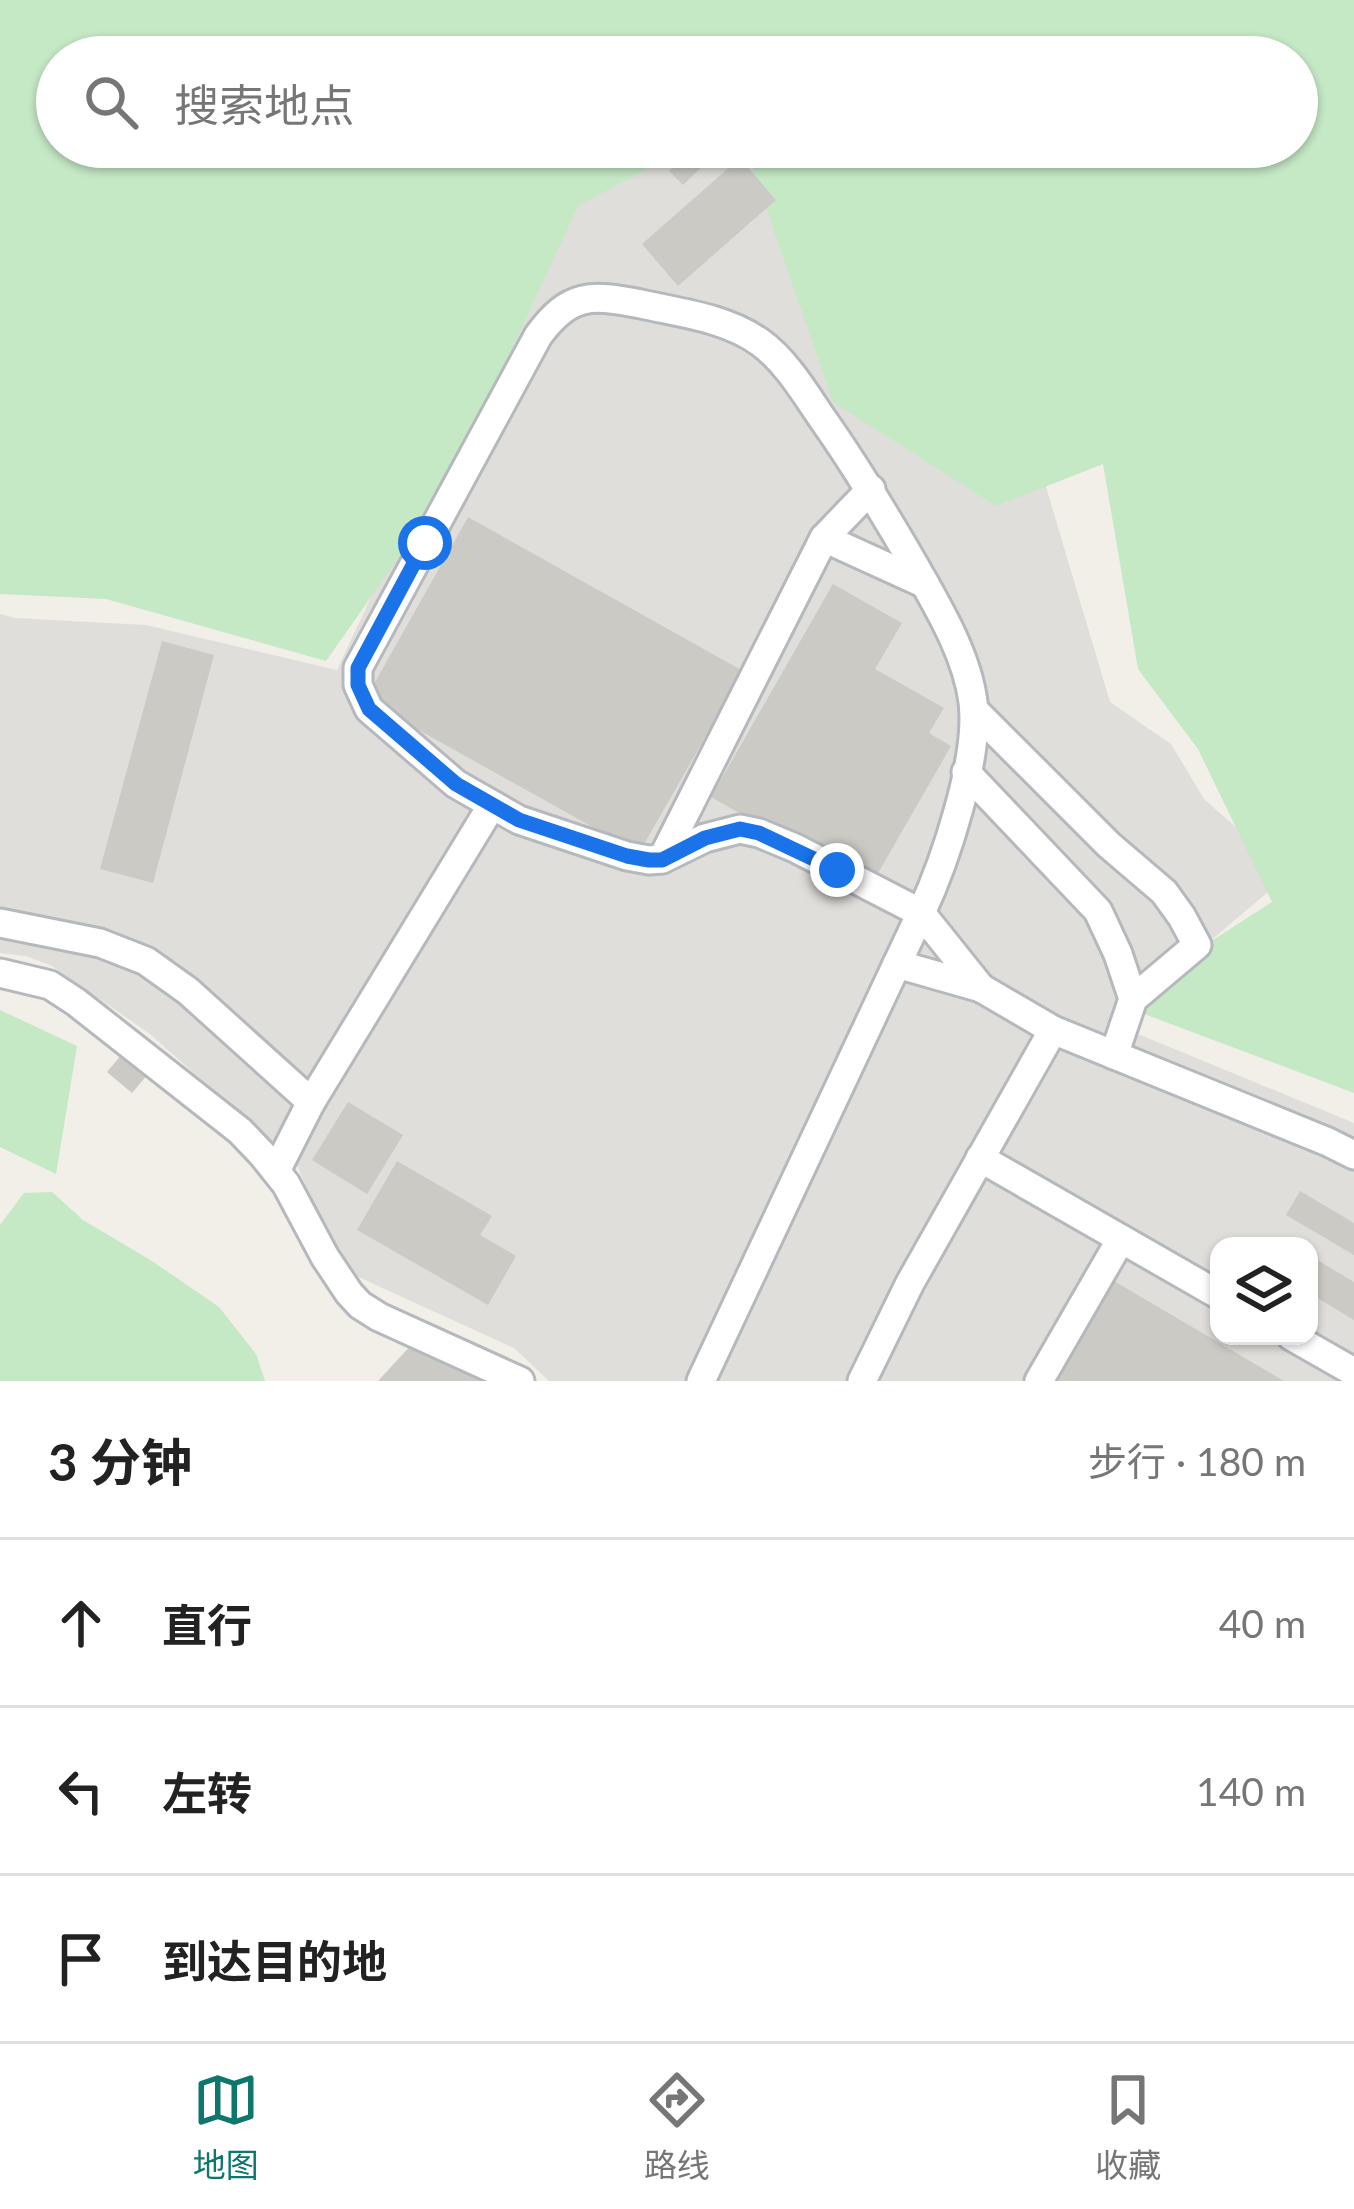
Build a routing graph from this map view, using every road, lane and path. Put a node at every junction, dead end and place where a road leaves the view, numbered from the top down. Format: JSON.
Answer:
{"nodes":[{"id":1,"x":871,"y":489,"type":"junction"},
{"id":2,"x":824,"y":538,"type":"junction"},
{"id":3,"x":925,"y":584,"type":"junction"},
{"id":4,"x":974,"y":710,"type":"junction"},
{"id":5,"x":966,"y":772,"type":"junction"},
{"id":6,"x":492,"y":805,"type":"junction"},
{"id":7,"x":662,"y":860,"type":"junction"},
{"id":8,"x":921,"y":913,"type":"junction"},
{"id":9,"x":0,"y":923,"type":"edge"},
{"id":10,"x":897,"y":964,"type":"junction"},
{"id":11,"x":0,"y":973,"type":"edge"},
{"id":12,"x":981,"y":988,"type":"junction"},
{"id":13,"x":1133,"y":999,"type":"junction"},
{"id":14,"x":1053,"y":1030,"type":"junction"},
{"id":15,"x":1114,"y":1055,"type":"junction"},
{"id":16,"x":311,"y":1102,"type":"junction"},
{"id":17,"x":1354,"y":1155,"type":"edge"},
{"id":18,"x":980,"y":1158,"type":"junction"},
{"id":19,"x":276,"y":1171,"type":"junction"},
{"id":20,"x":1121,"y":1239,"type":"junction"},
{"id":21,"x":1210,"y":1290,"type":"edge"},
{"id":22,"x":1307,"y":1345,"type":"edge"},
{"id":23,"x":1354,"y":1372,"type":"edge"},
{"id":24,"x":520,"y":1381,"type":"edge"},
{"id":25,"x":701,"y":1381,"type":"edge"},
{"id":26,"x":862,"y":1381,"type":"edge"},
{"id":27,"x":1040,"y":1381,"type":"edge"}],
"edges":[{"from":1,"to":2,"type":"street"},
{"from":1,"to":3,"type":"street"},
{"from":1,"to":6,"type":"street"},
{"from":2,"to":3,"type":"street"},
{"from":2,"to":7,"type":"street"},
{"from":3,"to":4,"type":"street"},
{"from":4,"to":5,"type":"street"},
{"from":4,"to":13,"type":"street"},
{"from":5,"to":8,"type":"street"},
{"from":5,"to":13,"type":"street"},
{"from":6,"to":7,"type":"street"},
{"from":6,"to":16,"type":"street"},
{"from":7,"to":8,"type":"street"},
{"from":8,"to":10,"type":"street"},
{"from":8,"to":12,"type":"street"},
{"from":9,"to":16,"type":"street"},
{"from":10,"to":12,"type":"street"},
{"from":10,"to":25,"type":"street"},
{"from":11,"to":19,"type":"street"},
{"from":12,"to":14,"type":"street"},
{"from":13,"to":15,"type":"street"},
{"from":14,"to":15,"type":"street"},
{"from":14,"to":18,"type":"street"},
{"from":15,"to":17,"type":"street"},
{"from":16,"to":19,"type":"street"},
{"from":18,"to":20,"type":"street"},
{"from":18,"to":26,"type":"street"},
{"from":19,"to":24,"type":"street"},
{"from":20,"to":21,"type":"street"},
{"from":20,"to":27,"type":"street"},
{"from":22,"to":23,"type":"street"}]}
